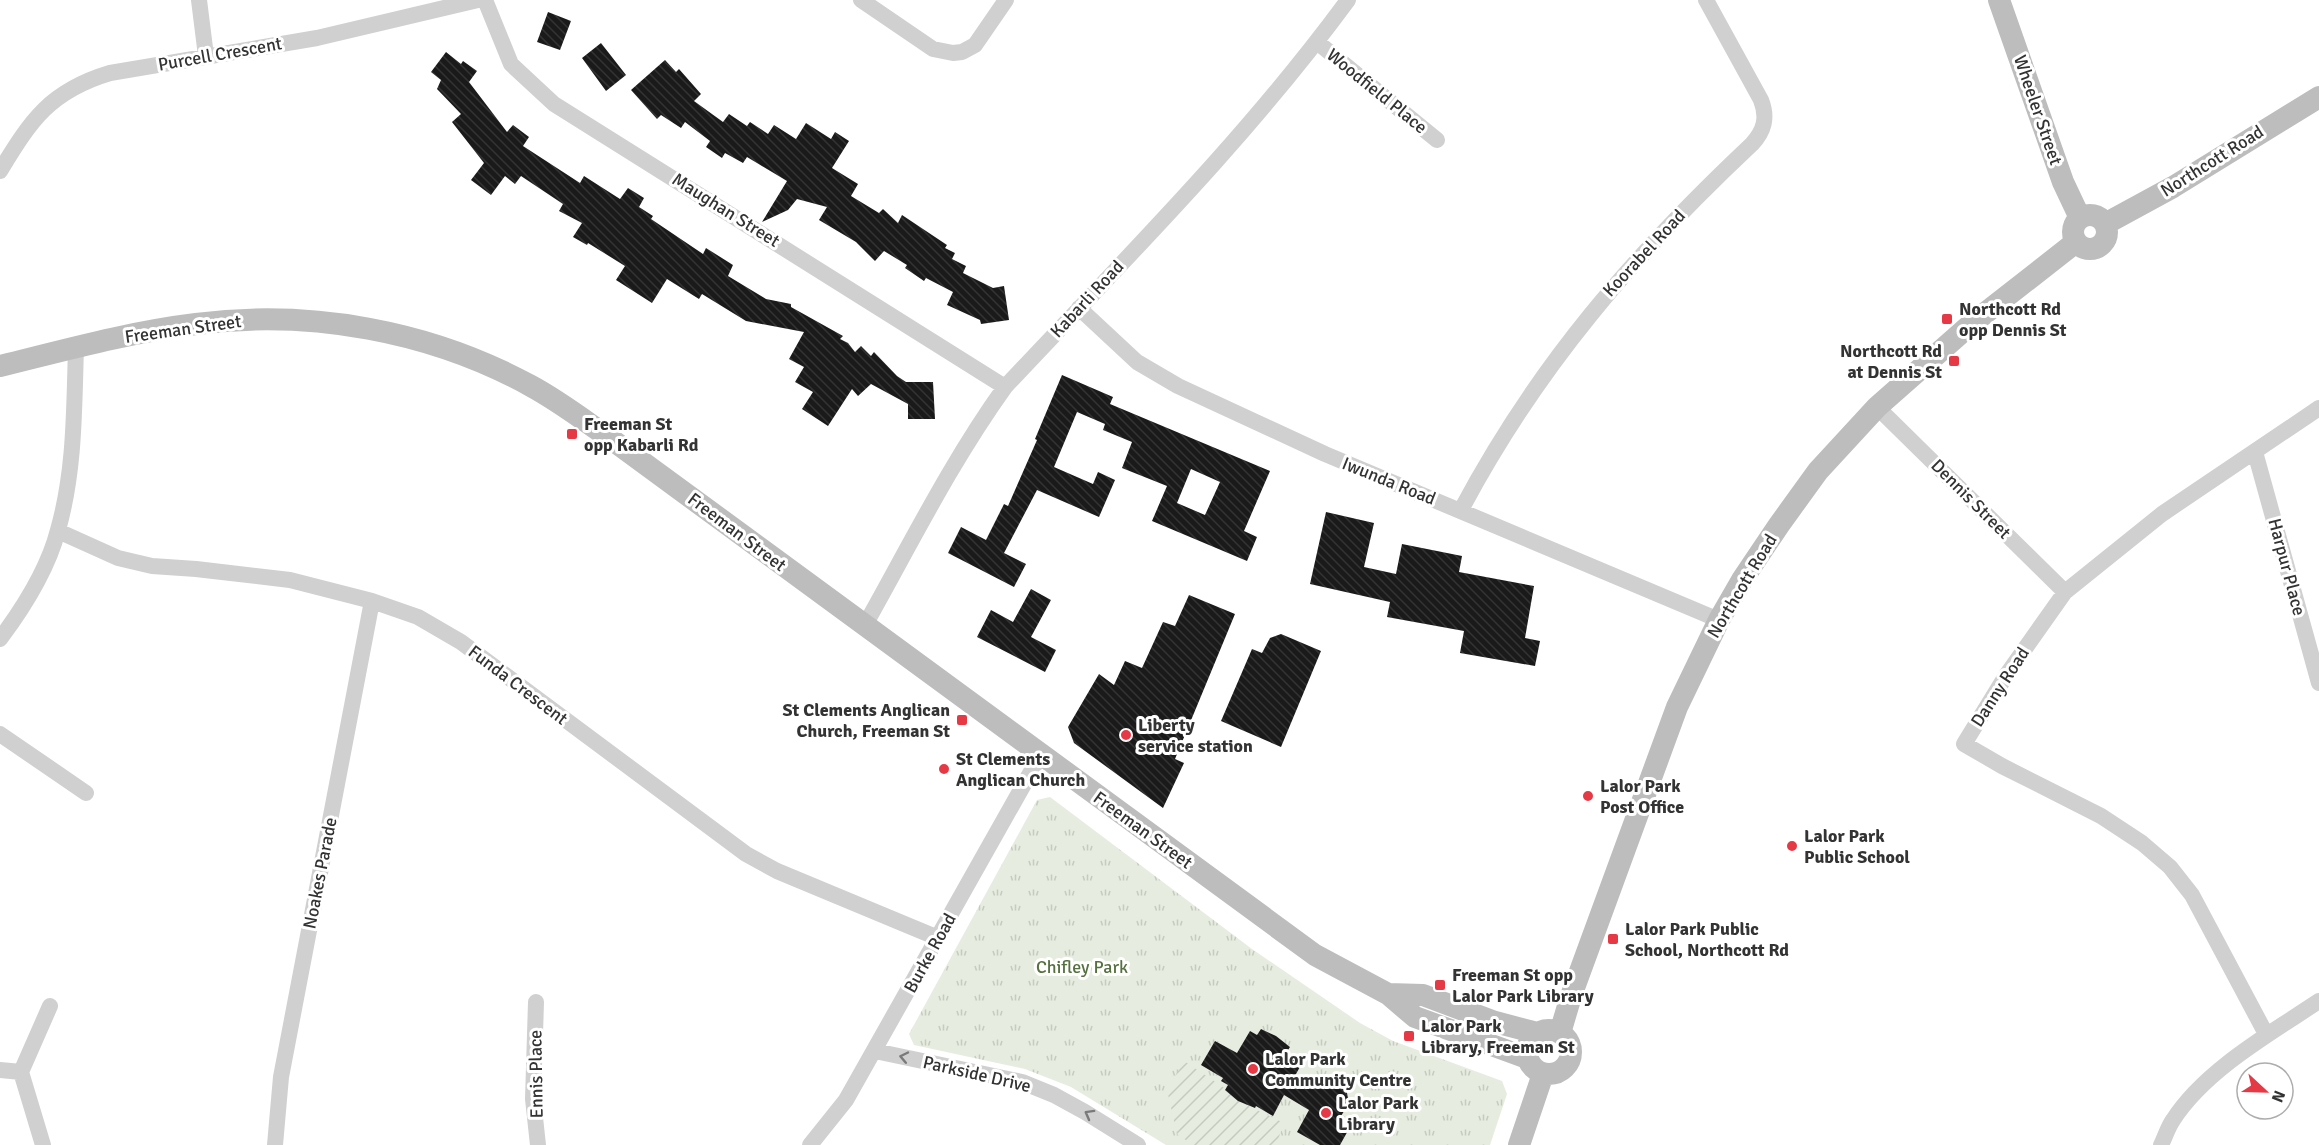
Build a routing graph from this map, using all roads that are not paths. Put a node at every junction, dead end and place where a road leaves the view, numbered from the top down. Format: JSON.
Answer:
{"nodes":[{"id":1,"x":199,"y":0,"type":"edge"},
{"id":2,"x":478,"y":0,"type":"edge"},
{"id":3,"x":485,"y":0,"type":"edge"},
{"id":4,"x":861,"y":0,"type":"edge"},
{"id":5,"x":1006,"y":0,"type":"edge"},
{"id":6,"x":1348,"y":0,"type":"edge"},
{"id":7,"x":1706,"y":0,"type":"edge"},
{"id":8,"x":2000,"y":0,"type":"edge"},
{"id":9,"x":1317,"y":42,"type":"junction"},
{"id":10,"x":206,"y":56,"type":"junction"},
{"id":11,"x":2319,"y":97,"type":"edge"},
{"id":12,"x":1437,"y":140,"type":"dead end"},
{"id":13,"x":0,"y":171,"type":"edge"},
{"id":14,"x":2080,"y":218,"type":"junction"},
{"id":15,"x":2105,"y":224,"type":"junction"},
{"id":16,"x":2076,"y":242,"type":"junction"},
{"id":17,"x":1079,"y":308,"type":"junction"},
{"id":18,"x":76,"y":348,"type":"junction"},
{"id":19,"x":0,"y":366,"type":"edge"},
{"id":20,"x":1005,"y":387,"type":"junction"},
{"id":21,"x":1877,"y":407,"type":"junction"},
{"id":22,"x":2319,"y":408,"type":"edge"},
{"id":23,"x":2255,"y":452,"type":"junction"},
{"id":24,"x":1461,"y":510,"type":"junction"},
{"id":25,"x":58,"y":531,"type":"junction"},
{"id":26,"x":2065,"y":592,"type":"junction"},
{"id":27,"x":372,"y":601,"type":"junction"},
{"id":28,"x":1719,"y":620,"type":"junction"},
{"id":29,"x":865,"y":625,"type":"junction"},
{"id":30,"x":0,"y":639,"type":"edge"},
{"id":31,"x":2319,"y":683,"type":"edge"},
{"id":32,"x":0,"y":734,"type":"edge"},
{"id":33,"x":1041,"y":754,"type":"junction"},
{"id":34,"x":86,"y":794,"type":"dead end"},
{"id":35,"x":938,"y":938,"type":"junction"},
{"id":36,"x":1388,"y":994,"type":"junction"},
{"id":37,"x":2319,"y":1001,"type":"edge"},
{"id":38,"x":536,"y":1002,"type":"dead end"},
{"id":39,"x":50,"y":1006,"type":"dead end"},
{"id":40,"x":1537,"y":1033,"type":"junction"},
{"id":41,"x":1560,"y":1033,"type":"junction"},
{"id":42,"x":2266,"y":1034,"type":"junction"},
{"id":43,"x":874,"y":1051,"type":"junction"},
{"id":44,"x":1527,"y":1058,"type":"junction"},
{"id":45,"x":0,"y":1070,"type":"edge"},
{"id":46,"x":21,"y":1072,"type":"junction"},
{"id":47,"x":1543,"y":1074,"type":"junction"},
{"id":48,"x":43,"y":1145,"type":"edge"},
{"id":49,"x":275,"y":1145,"type":"edge"},
{"id":50,"x":538,"y":1145,"type":"edge"},
{"id":51,"x":810,"y":1145,"type":"edge"},
{"id":52,"x":1138,"y":1145,"type":"edge"},
{"id":53,"x":1519,"y":1145,"type":"edge"},
{"id":54,"x":2161,"y":1145,"type":"edge"}],
"edges":[{"from":1,"to":10,"type":"street"},
{"from":2,"to":10,"type":"street","name":"Purcell Crescent"},
{"from":3,"to":20,"type":"street","name":"Maughan Street"},
{"from":4,"to":5,"type":"street"},
{"from":6,"to":9,"type":"street","name":"Kabarli Road"},
{"from":7,"to":24,"type":"street","name":"Koorabel Road"},
{"from":8,"to":14,"type":"street","name":"Wheeler Street"},
{"from":9,"to":12,"type":"street","name":"Woodfield Place"},
{"from":9,"to":17,"type":"street","name":"Kabarli Road"},
{"from":10,"to":13,"type":"street","name":"Purcell Crescent"},
{"from":11,"to":15,"type":"street","name":"Northcott Road"},
{"from":14,"to":15,"type":"street"},
{"from":14,"to":16,"type":"street"},
{"from":15,"to":16,"type":"street"},
{"from":16,"to":21,"type":"street","name":"Northcott Road"},
{"from":17,"to":20,"type":"street","name":"Kabarli Road"},
{"from":17,"to":24,"type":"street","name":"Iwunda Road"},
{"from":18,"to":19,"type":"street","name":"Freeman Street"},
{"from":18,"to":25,"type":"street"},
{"from":18,"to":29,"type":"street","name":"Freeman Street"},
{"from":20,"to":29,"type":"street","name":"Kabarli Road"},
{"from":21,"to":26,"type":"street","name":"Dennis Street"},
{"from":21,"to":28,"type":"street","name":"Northcott Road"},
{"from":22,"to":23,"type":"street","name":"Danny Road"},
{"from":23,"to":26,"type":"street","name":"Danny Road"},
{"from":23,"to":31,"type":"street","name":"Harpur Place"},
{"from":24,"to":28,"type":"street","name":"Iwunda Road"},
{"from":25,"to":27,"type":"street","name":"Funda Crescent"},
{"from":25,"to":30,"type":"street"},
{"from":26,"to":42,"type":"street","name":"Danny Road"},
{"from":27,"to":35,"type":"street","name":"Funda Crescent"},
{"from":27,"to":49,"type":"street","name":"Noakes Parade"},
{"from":28,"to":41,"type":"street","name":"Northcott Road"},
{"from":29,"to":33,"type":"street","name":"Freeman Street"},
{"from":32,"to":34,"type":"street"},
{"from":33,"to":35,"type":"street","name":"Burke Road"},
{"from":33,"to":36,"type":"street","name":"Freeman Street"},
{"from":35,"to":43,"type":"street","name":"Burke Road"},
{"from":36,"to":40,"type":"street","name":"Freeman Street"},
{"from":36,"to":44,"type":"street","name":"Freeman Street"},
{"from":37,"to":42,"type":"street"},
{"from":38,"to":50,"type":"street","name":"Ennis Place"},
{"from":39,"to":46,"type":"street"},
{"from":40,"to":41,"type":"street"},
{"from":40,"to":44,"type":"street"},
{"from":41,"to":47,"type":"street"},
{"from":42,"to":54,"type":"street"},
{"from":43,"to":51,"type":"street","name":"Burke Road"},
{"from":52,"to":43,"type":"street","name":"Parkside Drive","one_way":true},
{"from":44,"to":47,"type":"street"},
{"from":45,"to":46,"type":"street"},
{"from":46,"to":48,"type":"street"},
{"from":47,"to":53,"type":"street"}]}
